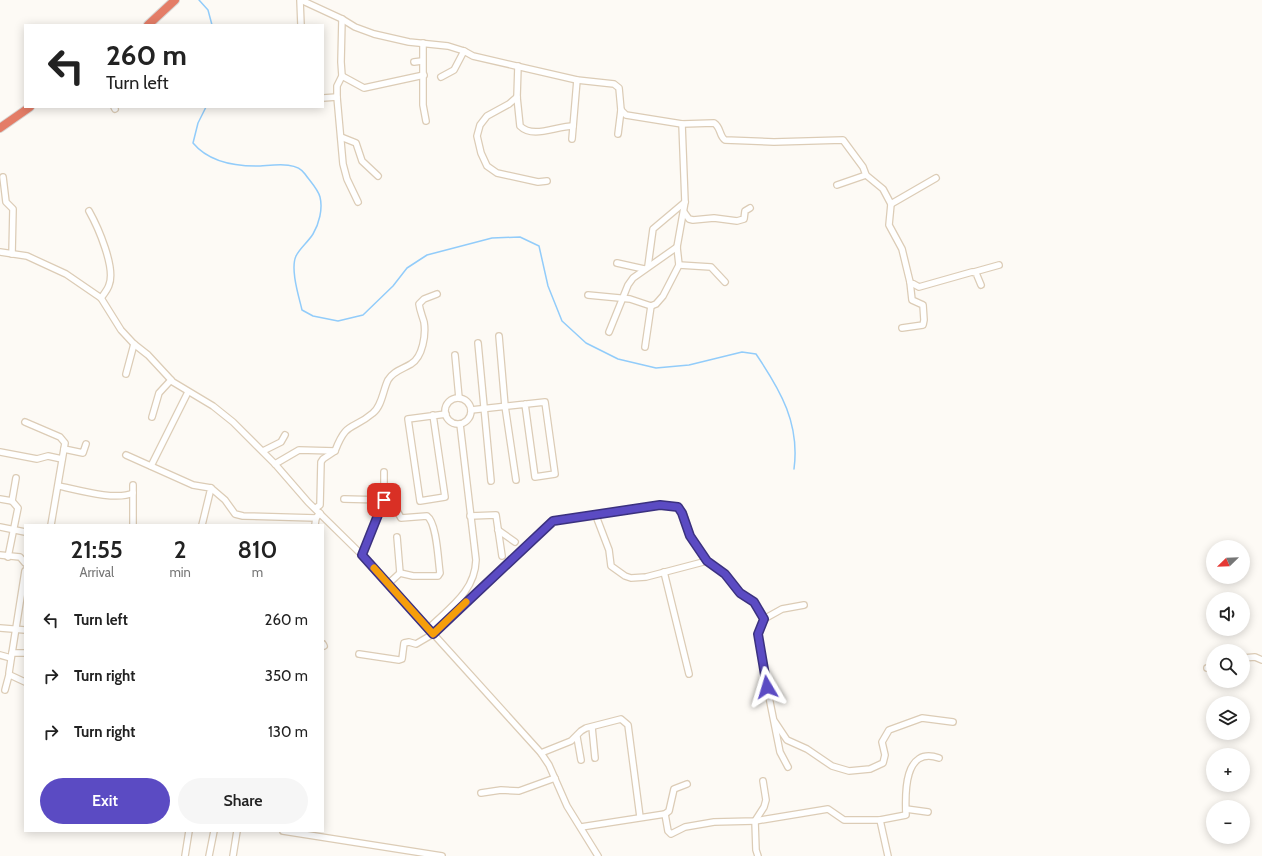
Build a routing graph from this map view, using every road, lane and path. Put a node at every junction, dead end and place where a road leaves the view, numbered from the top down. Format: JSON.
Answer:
{"nodes":[{"id":1,"x":175,"y":0,"type":"edge"},
{"id":2,"x":300,"y":0,"type":"edge"},
{"id":3,"x":342,"y":19,"type":"junction"},
{"id":4,"x":149,"y":24,"type":"edge"},
{"id":5,"x":301,"y":24,"type":"edge"},
{"id":6,"x":424,"y":43,"type":"junction"},
{"id":7,"x":464,"y":51,"type":"junction"},
{"id":8,"x":422,"y":61,"type":"junction"},
{"id":9,"x":414,"y":62,"type":"dead end"},
{"id":10,"x":518,"y":66,"type":"junction"},
{"id":11,"x":424,"y":75,"type":"junction"},
{"id":12,"x":342,"y":76,"type":"junction"},
{"id":13,"x":441,"y":77,"type":"dead end"},
{"id":14,"x":576,"y":80,"type":"junction"},
{"id":15,"x":336,"y":97,"type":"junction"},
{"id":16,"x":517,"y":97,"type":"junction"},
{"id":17,"x":324,"y":98,"type":"edge"},
{"id":18,"x":29,"y":108,"type":"edge"},
{"id":19,"x":622,"y":110,"type":"junction"},
{"id":20,"x":426,"y":121,"type":"dead end"},
{"id":21,"x":682,"y":124,"type":"junction"},
{"id":22,"x":573,"y":126,"type":"junction"},
{"id":23,"x":0,"y":128,"type":"edge"},
{"id":24,"x":618,"y":134,"type":"dead end"},
{"id":25,"x":341,"y":137,"type":"junction"},
{"id":26,"x":572,"y":139,"type":"dead end"},
{"id":27,"x":866,"y":175,"type":"junction"},
{"id":28,"x":378,"y":176,"type":"dead end"},
{"id":29,"x":3,"y":177,"type":"dead end"},
{"id":30,"x":936,"y":178,"type":"dead end"},
{"id":31,"x":547,"y":181,"type":"dead end"},
{"id":32,"x":837,"y":185,"type":"dead end"},
{"id":33,"x":358,"y":202,"type":"dead end"},
{"id":34,"x":685,"y":202,"type":"junction"},
{"id":35,"x":891,"y":204,"type":"junction"},
{"id":36,"x":750,"y":208,"type":"dead end"},
{"id":37,"x":90,"y":211,"type":"dead end"},
{"id":38,"x":684,"y":212,"type":"junction"},
{"id":39,"x":677,"y":248,"type":"junction"},
{"id":40,"x":0,"y":252,"type":"edge"},
{"id":41,"x":12,"y":254,"type":"junction"},
{"id":42,"x":617,"y":263,"type":"dead end"},
{"id":43,"x":679,"y":265,"type":"junction"},
{"id":44,"x":999,"y":265,"type":"dead end"},
{"id":45,"x":646,"y":268,"type":"junction"},
{"id":46,"x":974,"y":272,"type":"junction"},
{"id":47,"x":725,"y":282,"type":"dead end"},
{"id":48,"x":910,"y":282,"type":"junction"},
{"id":49,"x":981,"y":284,"type":"dead end"},
{"id":50,"x":437,"y":294,"type":"dead end"},
{"id":51,"x":588,"y":295,"type":"dead end"},
{"id":52,"x":101,"y":298,"type":"junction"},
{"id":53,"x":622,"y":298,"type":"junction"},
{"id":54,"x":651,"y":306,"type":"junction"},
{"id":55,"x":902,"y":328,"type":"dead end"},
{"id":56,"x":609,"y":332,"type":"dead end"},
{"id":57,"x":499,"y":336,"type":"dead end"},
{"id":58,"x":478,"y":343,"type":"dead end"},
{"id":59,"x":134,"y":344,"type":"junction"},
{"id":60,"x":645,"y":347,"type":"dead end"},
{"id":61,"x":455,"y":354,"type":"dead end"},
{"id":62,"x":126,"y":374,"type":"dead end"},
{"id":63,"x":171,"y":380,"type":"junction"},
{"id":64,"x":188,"y":392,"type":"junction"},
{"id":65,"x":459,"y":398,"type":"junction"},
{"id":66,"x":526,"y":404,"type":"junction"},
{"id":67,"x":506,"y":406,"type":"junction"},
{"id":68,"x":484,"y":409,"type":"junction"},
{"id":69,"x":471,"y":410,"type":"junction"},
{"id":70,"x":446,"y":414,"type":"junction"},
{"id":71,"x":433,"y":415,"type":"junction"},
{"id":72,"x":152,"y":417,"type":"dead end"},
{"id":73,"x":24,"y":422,"type":"dead end"},
{"id":74,"x":460,"y":424,"type":"junction"},
{"id":75,"x":285,"y":435,"type":"dead end"},
{"id":76,"x":86,"y":444,"type":"dead end"},
{"id":77,"x":64,"y":450,"type":"junction"},
{"id":78,"x":263,"y":451,"type":"junction"},
{"id":79,"x":335,"y":451,"type":"junction"},
{"id":80,"x":0,"y":452,"type":"edge"},
{"id":81,"x":126,"y":455,"type":"dead end"},
{"id":82,"x":62,"y":459,"type":"junction"},
{"id":83,"x":275,"y":464,"type":"junction"},
{"id":84,"x":151,"y":466,"type":"junction"},
{"id":85,"x":384,"y":472,"type":"dead end"},
{"id":86,"x":16,"y":478,"type":"dead end"},
{"id":87,"x":516,"y":480,"type":"dead end"},
{"id":88,"x":491,"y":481,"type":"dead end"},
{"id":89,"x":133,"y":485,"type":"dead end"},
{"id":90,"x":59,"y":486,"type":"junction"},
{"id":91,"x":211,"y":488,"type":"junction"},
{"id":92,"x":133,"y":493,"type":"junction"},
{"id":93,"x":0,"y":499,"type":"edge"},
{"id":94,"x":344,"y":499,"type":"dead end"},
{"id":95,"x":12,"y":500,"type":"junction"},
{"id":96,"x":384,"y":500,"type":"junction"},
{"id":97,"x":317,"y":513,"type":"junction"},
{"id":98,"x":470,"y":516,"type":"junction"},
{"id":99,"x":596,"y":516,"type":"junction"},
{"id":100,"x":51,"y":524,"type":"edge"},
{"id":101,"x":133,"y":524,"type":"edge"},
{"id":102,"x":202,"y":524,"type":"edge"},
{"id":103,"x":315,"y":524,"type":"edge"},
{"id":104,"x":0,"y":527,"type":"edge"},
{"id":105,"x":13,"y":529,"type":"junction"},
{"id":106,"x":498,"y":530,"type":"junction"},
{"id":107,"x":24,"y":532,"type":"edge"},
{"id":108,"x":398,"y":537,"type":"dead end"},
{"id":109,"x":515,"y":542,"type":"dead end"},
{"id":110,"x":362,"y":555,"type":"junction"},
{"id":111,"x":0,"y":556,"type":"edge"},
{"id":112,"x":502,"y":556,"type":"dead end"},
{"id":113,"x":8,"y":557,"type":"junction"},
{"id":114,"x":707,"y":561,"type":"junction"},
{"id":115,"x":24,"y":562,"type":"edge"},
{"id":116,"x":664,"y":572,"type":"junction"},
{"id":117,"x":400,"y":573,"type":"junction"},
{"id":118,"x":388,"y":584,"type":"junction"},
{"id":119,"x":24,"y":589,"type":"edge"},
{"id":120,"x":804,"y":605,"type":"dead end"},
{"id":121,"x":23,"y":607,"type":"edge"},
{"id":122,"x":764,"y":619,"type":"junction"},
{"id":123,"x":0,"y":628,"type":"edge"},
{"id":124,"x":428,"y":629,"type":"junction"},
{"id":125,"x":15,"y":630,"type":"junction"},
{"id":126,"x":24,"y":630,"type":"edge"},
{"id":127,"x":433,"y":634,"type":"junction"},
{"id":128,"x":24,"y":653,"type":"edge"},
{"id":129,"x":359,"y":654,"type":"dead end"},
{"id":130,"x":0,"y":655,"type":"edge"},
{"id":131,"x":11,"y":655,"type":"junction"},
{"id":132,"x":1250,"y":657,"type":"edge"},
{"id":133,"x":1262,"y":660,"type":"edge"},
{"id":134,"x":688,"y":674,"type":"dead end"},
{"id":135,"x":9,"y":675,"type":"junction"},
{"id":136,"x":24,"y":682,"type":"edge"},
{"id":137,"x":5,"y":690,"type":"dead end"},
{"id":138,"x":773,"y":718,"type":"junction"},
{"id":139,"x":953,"y":722,"type":"dead end"},
{"id":140,"x":592,"y":727,"type":"junction"},
{"id":141,"x":577,"y":737,"type":"junction"},
{"id":142,"x":541,"y":753,"type":"junction"},
{"id":143,"x":595,"y":758,"type":"dead end"},
{"id":144,"x":939,"y":758,"type":"dead end"},
{"id":145,"x":581,"y":760,"type":"dead end"},
{"id":146,"x":788,"y":767,"type":"dead end"},
{"id":147,"x":555,"y":778,"type":"junction"},
{"id":148,"x":763,"y":781,"type":"dead end"},
{"id":149,"x":687,"y":784,"type":"dead end"},
{"id":150,"x":481,"y":793,"type":"dead end"},
{"id":151,"x":906,"y":809,"type":"junction"},
{"id":152,"x":928,"y":812,"type":"dead end"},
{"id":153,"x":665,"y":814,"type":"junction"},
{"id":154,"x":640,"y":817,"type":"junction"},
{"id":155,"x":880,"y":820,"type":"junction"},
{"id":156,"x":755,"y":821,"type":"junction"},
{"id":157,"x":581,"y":827,"type":"junction"},
{"id":158,"x":189,"y":832,"type":"edge"},
{"id":159,"x":214,"y":832,"type":"edge"},
{"id":160,"x":236,"y":832,"type":"edge"},
{"id":161,"x":289,"y":832,"type":"edge"},
{"id":162,"x":185,"y":856,"type":"edge"},
{"id":163,"x":209,"y":856,"type":"edge"},
{"id":164,"x":233,"y":856,"type":"edge"},
{"id":165,"x":442,"y":856,"type":"edge"},
{"id":166,"x":598,"y":856,"type":"edge"},
{"id":167,"x":758,"y":856,"type":"edge"},
{"id":168,"x":888,"y":856,"type":"edge"}],
"edges":[{"from":1,"to":4,"type":"highway"},
{"from":2,"to":3,"type":"street"},
{"from":2,"to":5,"type":"street"},
{"from":3,"to":6,"type":"street"},
{"from":3,"to":12,"type":"street"},
{"from":6,"to":7,"type":"street"},
{"from":6,"to":8,"type":"street"},
{"from":7,"to":10,"type":"street"},
{"from":7,"to":13,"type":"street"},
{"from":8,"to":9,"type":"street"},
{"from":8,"to":11,"type":"street"},
{"from":10,"to":14,"type":"street"},
{"from":10,"to":16,"type":"street"},
{"from":11,"to":12,"type":"street"},
{"from":11,"to":20,"type":"street"},
{"from":12,"to":15,"type":"street"},
{"from":14,"to":19,"type":"street"},
{"from":14,"to":22,"type":"street"},
{"from":15,"to":17,"type":"street"},
{"from":15,"to":25,"type":"street"},
{"from":16,"to":22,"type":"street"},
{"from":16,"to":31,"type":"street"},
{"from":18,"to":23,"type":"highway"},
{"from":19,"to":21,"type":"street"},
{"from":19,"to":24,"type":"street"},
{"from":21,"to":27,"type":"street"},
{"from":21,"to":34,"type":"street"},
{"from":22,"to":26,"type":"street"},
{"from":25,"to":28,"type":"street"},
{"from":25,"to":33,"type":"street"},
{"from":27,"to":32,"type":"street"},
{"from":27,"to":35,"type":"street"},
{"from":29,"to":41,"type":"street"},
{"from":30,"to":35,"type":"street"},
{"from":34,"to":38,"type":"street"},
{"from":34,"to":45,"type":"street"},
{"from":35,"to":48,"type":"street"},
{"from":36,"to":38,"type":"street"},
{"from":37,"to":52,"type":"street"},
{"from":38,"to":39,"type":"street"},
{"from":39,"to":43,"type":"street"},
{"from":39,"to":45,"type":"street"},
{"from":40,"to":41,"type":"street"},
{"from":41,"to":52,"type":"street"},
{"from":42,"to":45,"type":"street"},
{"from":43,"to":47,"type":"street"},
{"from":43,"to":54,"type":"street"},
{"from":44,"to":46,"type":"street"},
{"from":45,"to":53,"type":"street"},
{"from":46,"to":48,"type":"street"},
{"from":46,"to":49,"type":"street"},
{"from":48,"to":55,"type":"street"},
{"from":50,"to":79,"type":"street"},
{"from":51,"to":53,"type":"street"},
{"from":52,"to":59,"type":"street"},
{"from":53,"to":54,"type":"street"},
{"from":53,"to":56,"type":"street"},
{"from":54,"to":60,"type":"street"},
{"from":57,"to":67,"type":"street"},
{"from":58,"to":68,"type":"street"},
{"from":59,"to":62,"type":"street"},
{"from":59,"to":63,"type":"street"},
{"from":61,"to":65,"type":"street"},
{"from":63,"to":64,"type":"street"},
{"from":63,"to":72,"type":"street"},
{"from":64,"to":78,"type":"street"},
{"from":64,"to":84,"type":"street"},
{"from":65,"to":69,"type":"street"},
{"from":65,"to":70,"type":"street"},
{"from":66,"to":66,"type":"street"},
{"from":66,"to":67,"type":"street"},
{"from":67,"to":68,"type":"street"},
{"from":67,"to":87,"type":"street"},
{"from":68,"to":69,"type":"street"},
{"from":68,"to":88,"type":"street"},
{"from":69,"to":74,"type":"street"},
{"from":70,"to":71,"type":"street"},
{"from":70,"to":74,"type":"street"},
{"from":71,"to":71,"type":"street"},
{"from":73,"to":77,"type":"street"},
{"from":74,"to":98,"type":"street"},
{"from":75,"to":78,"type":"street"},
{"from":76,"to":77,"type":"street"},
{"from":77,"to":82,"type":"street"},
{"from":78,"to":83,"type":"street"},
{"from":79,"to":83,"type":"street"},
{"from":79,"to":97,"type":"street"},
{"from":80,"to":82,"type":"street"},
{"from":81,"to":84,"type":"street"},
{"from":82,"to":90,"type":"street"},
{"from":83,"to":97,"type":"street"},
{"from":84,"to":91,"type":"street"},
{"from":85,"to":96,"type":"street"},
{"from":86,"to":95,"type":"street"},
{"from":89,"to":92,"type":"street"},
{"from":90,"to":92,"type":"street"},
{"from":90,"to":100,"type":"street"},
{"from":91,"to":97,"type":"street"},
{"from":91,"to":102,"type":"street"},
{"from":92,"to":101,"type":"street"},
{"from":93,"to":95,"type":"street"},
{"from":94,"to":96,"type":"street"},
{"from":95,"to":105,"type":"street"},
{"from":96,"to":110,"type":"street"},
{"from":96,"to":117,"type":"street"},
{"from":97,"to":103,"type":"street"},
{"from":97,"to":110,"type":"street"},
{"from":98,"to":106,"type":"street"},
{"from":98,"to":124,"type":"street"},
{"from":99,"to":114,"type":"street"},
{"from":99,"to":116,"type":"street"},
{"from":99,"to":127,"type":"street"},
{"from":104,"to":105,"type":"street"},
{"from":105,"to":107,"type":"street"},
{"from":105,"to":113,"type":"street"},
{"from":106,"to":109,"type":"street"},
{"from":106,"to":112,"type":"street"},
{"from":108,"to":117,"type":"street"},
{"from":110,"to":118,"type":"street"},
{"from":111,"to":113,"type":"street"},
{"from":113,"to":115,"type":"street"},
{"from":114,"to":116,"type":"street"},
{"from":114,"to":122,"type":"street"},
{"from":116,"to":134,"type":"street"},
{"from":117,"to":118,"type":"street"},
{"from":118,"to":124,"type":"street"},
{"from":119,"to":121,"type":"street"},
{"from":120,"to":122,"type":"street"},
{"from":121,"to":125,"type":"street"},
{"from":122,"to":138,"type":"street"},
{"from":123,"to":125,"type":"street"},
{"from":124,"to":127,"type":"street"},
{"from":125,"to":126,"type":"street"},
{"from":125,"to":131,"type":"street"},
{"from":127,"to":129,"type":"street"},
{"from":127,"to":142,"type":"street"},
{"from":128,"to":131,"type":"street"},
{"from":130,"to":131,"type":"street"},
{"from":131,"to":135,"type":"street"},
{"from":132,"to":133,"type":"street"},
{"from":135,"to":136,"type":"street"},
{"from":135,"to":137,"type":"street"},
{"from":138,"to":139,"type":"street"},
{"from":138,"to":146,"type":"street"},
{"from":140,"to":141,"type":"street"},
{"from":140,"to":143,"type":"street"},
{"from":140,"to":154,"type":"street"},
{"from":141,"to":142,"type":"street"},
{"from":141,"to":145,"type":"street"},
{"from":142,"to":147,"type":"street"},
{"from":144,"to":151,"type":"street"},
{"from":147,"to":150,"type":"street"},
{"from":147,"to":157,"type":"street"},
{"from":148,"to":156,"type":"street"},
{"from":149,"to":153,"type":"street"},
{"from":151,"to":152,"type":"street"},
{"from":151,"to":155,"type":"street"},
{"from":153,"to":154,"type":"street"},
{"from":153,"to":156,"type":"street"},
{"from":154,"to":157,"type":"street"},
{"from":155,"to":156,"type":"street"},
{"from":155,"to":168,"type":"street"},
{"from":156,"to":167,"type":"street"},
{"from":157,"to":166,"type":"street"},
{"from":158,"to":162,"type":"street"},
{"from":159,"to":163,"type":"street"},
{"from":160,"to":164,"type":"street"},
{"from":161,"to":165,"type":"street"}]}
